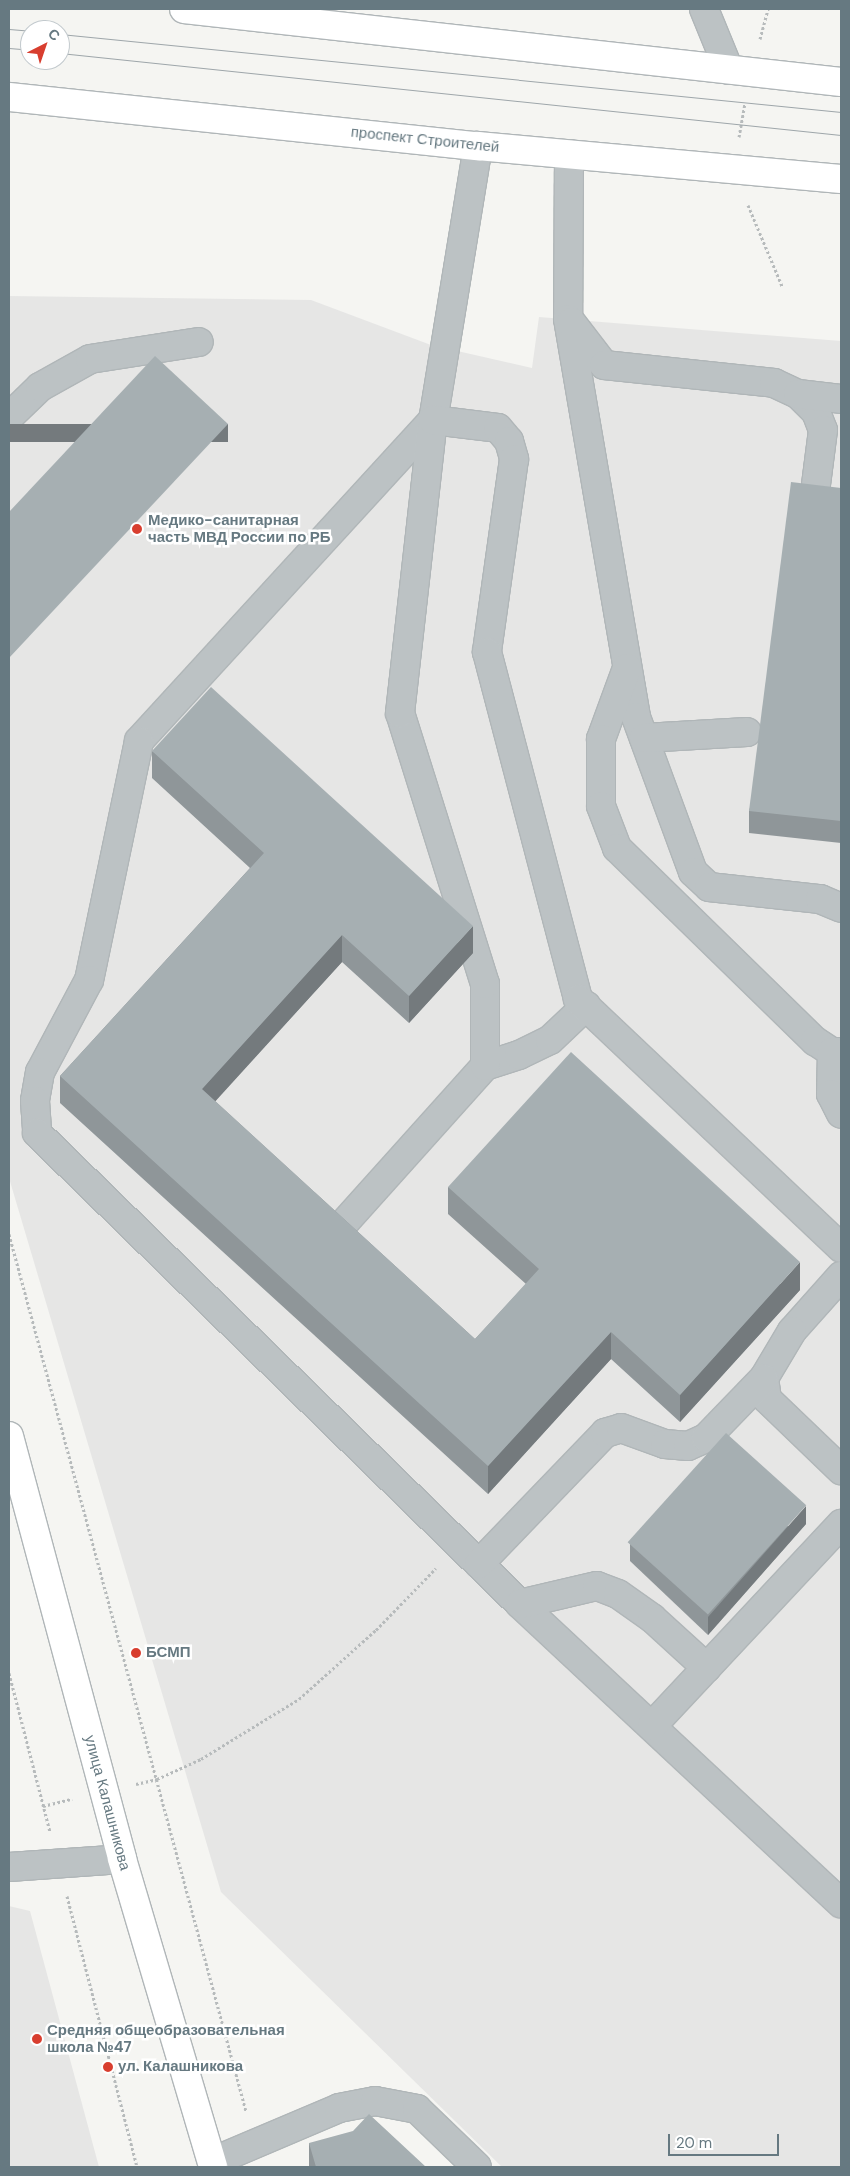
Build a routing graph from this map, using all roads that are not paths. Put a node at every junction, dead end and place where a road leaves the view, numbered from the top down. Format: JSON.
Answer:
{"nodes":[{"id":1,"x":184,"y":9,"type":"edge"},
{"id":2,"x":704,"y":9,"type":"edge"},
{"id":3,"x":729,"y":70,"type":"junction"},
{"id":4,"x":841,"y":82,"type":"edge"},
{"id":5,"x":9,"y":97,"type":"edge"},
{"id":6,"x":478,"y":146,"type":"junction"},
{"id":7,"x":569,"y":154,"type":"junction"},
{"id":8,"x":841,"y":179,"type":"edge"},
{"id":9,"x":568,"y":319,"type":"junction"},
{"id":10,"x":199,"y":342,"type":"dead end"},
{"id":11,"x":798,"y":394,"type":"junction"},
{"id":12,"x":841,"y":399,"type":"edge"},
{"id":13,"x":9,"y":417,"type":"edge"},
{"id":14,"x":433,"y":420,"type":"junction"},
{"id":15,"x":816,"y":485,"type":"edge"},
{"id":16,"x":627,"y":666,"type":"junction"},
{"id":17,"x":747,"y":732,"type":"dead end"},
{"id":18,"x":644,"y":738,"type":"junction"},
{"id":19,"x":701,"y":879,"type":"junction"},
{"id":20,"x":676,"y":905,"type":"junction"},
{"id":21,"x":841,"y":908,"type":"edge"},
{"id":22,"x":586,"y":1006,"type":"junction"},
{"id":23,"x":836,"y":1052,"type":"edge"},
{"id":24,"x":485,"y":1066,"type":"junction"},
{"id":25,"x":841,"y":1114,"type":"edge"},
{"id":26,"x":346,"y":1221,"type":"edge"},
{"id":27,"x":841,"y":1248,"type":"edge"},
{"id":28,"x":841,"y":1276,"type":"edge"},
{"id":29,"x":764,"y":1378,"type":"junction"},
{"id":30,"x":9,"y":1436,"type":"edge"},
{"id":31,"x":841,"y":1470,"type":"edge"},
{"id":32,"x":841,"y":1524,"type":"edge"},
{"id":33,"x":479,"y":1564,"type":"junction"},
{"id":34,"x":520,"y":1604,"type":"junction"},
{"id":35,"x":707,"y":1668,"type":"junction"},
{"id":36,"x":652,"y":1726,"type":"junction"},
{"id":37,"x":122,"y":1859,"type":"junction"},
{"id":38,"x":9,"y":1867,"type":"edge"},
{"id":39,"x":841,"y":1903,"type":"edge"},
{"id":40,"x":212,"y":2165,"type":"edge"},
{"id":41,"x":478,"y":2167,"type":"edge"}],
"edges":[{"from":1,"to":3,"type":"main road"},
{"from":2,"to":3,"type":"lane"},
{"from":3,"to":4,"type":"main road"},
{"from":5,"to":6,"type":"main road","name":"проспект Строителей"},
{"from":6,"to":7,"type":"main road","name":"проспект Строителей"},
{"from":6,"to":14,"type":"lane"},
{"from":7,"to":8,"type":"main road","name":"проспект Строителей"},
{"from":7,"to":9,"type":"lane"},
{"from":9,"to":11,"type":"lane"},
{"from":9,"to":16,"type":"lane"},
{"from":10,"to":13,"type":"lane"},
{"from":11,"to":12,"type":"lane"},
{"from":11,"to":15,"type":"lane"},
{"from":14,"to":22,"type":"lane"},
{"from":14,"to":24,"type":"lane"},
{"from":14,"to":33,"type":"lane"},
{"from":16,"to":18,"type":"lane"},
{"from":16,"to":20,"type":"lane"},
{"from":17,"to":18,"type":"lane"},
{"from":18,"to":19,"type":"lane"},
{"from":19,"to":20,"type":"lane"},
{"from":19,"to":21,"type":"lane"},
{"from":20,"to":23,"type":"lane"},
{"from":22,"to":24,"type":"lane"},
{"from":22,"to":27,"type":"lane"},
{"from":23,"to":25,"type":"lane"},
{"from":24,"to":26,"type":"lane"},
{"from":28,"to":29,"type":"lane"},
{"from":29,"to":31,"type":"lane"},
{"from":29,"to":33,"type":"lane"},
{"from":30,"to":37,"type":"main road","name":"улица Калашникова"},
{"from":32,"to":35,"type":"lane"},
{"from":33,"to":34,"type":"lane"},
{"from":34,"to":35,"type":"lane"},
{"from":34,"to":36,"type":"lane"},
{"from":35,"to":36,"type":"lane"},
{"from":36,"to":39,"type":"lane"},
{"from":37,"to":38,"type":"lane"},
{"from":37,"to":40,"type":"main road","name":"улица Калашникова"},
{"from":40,"to":41,"type":"lane"}]}
